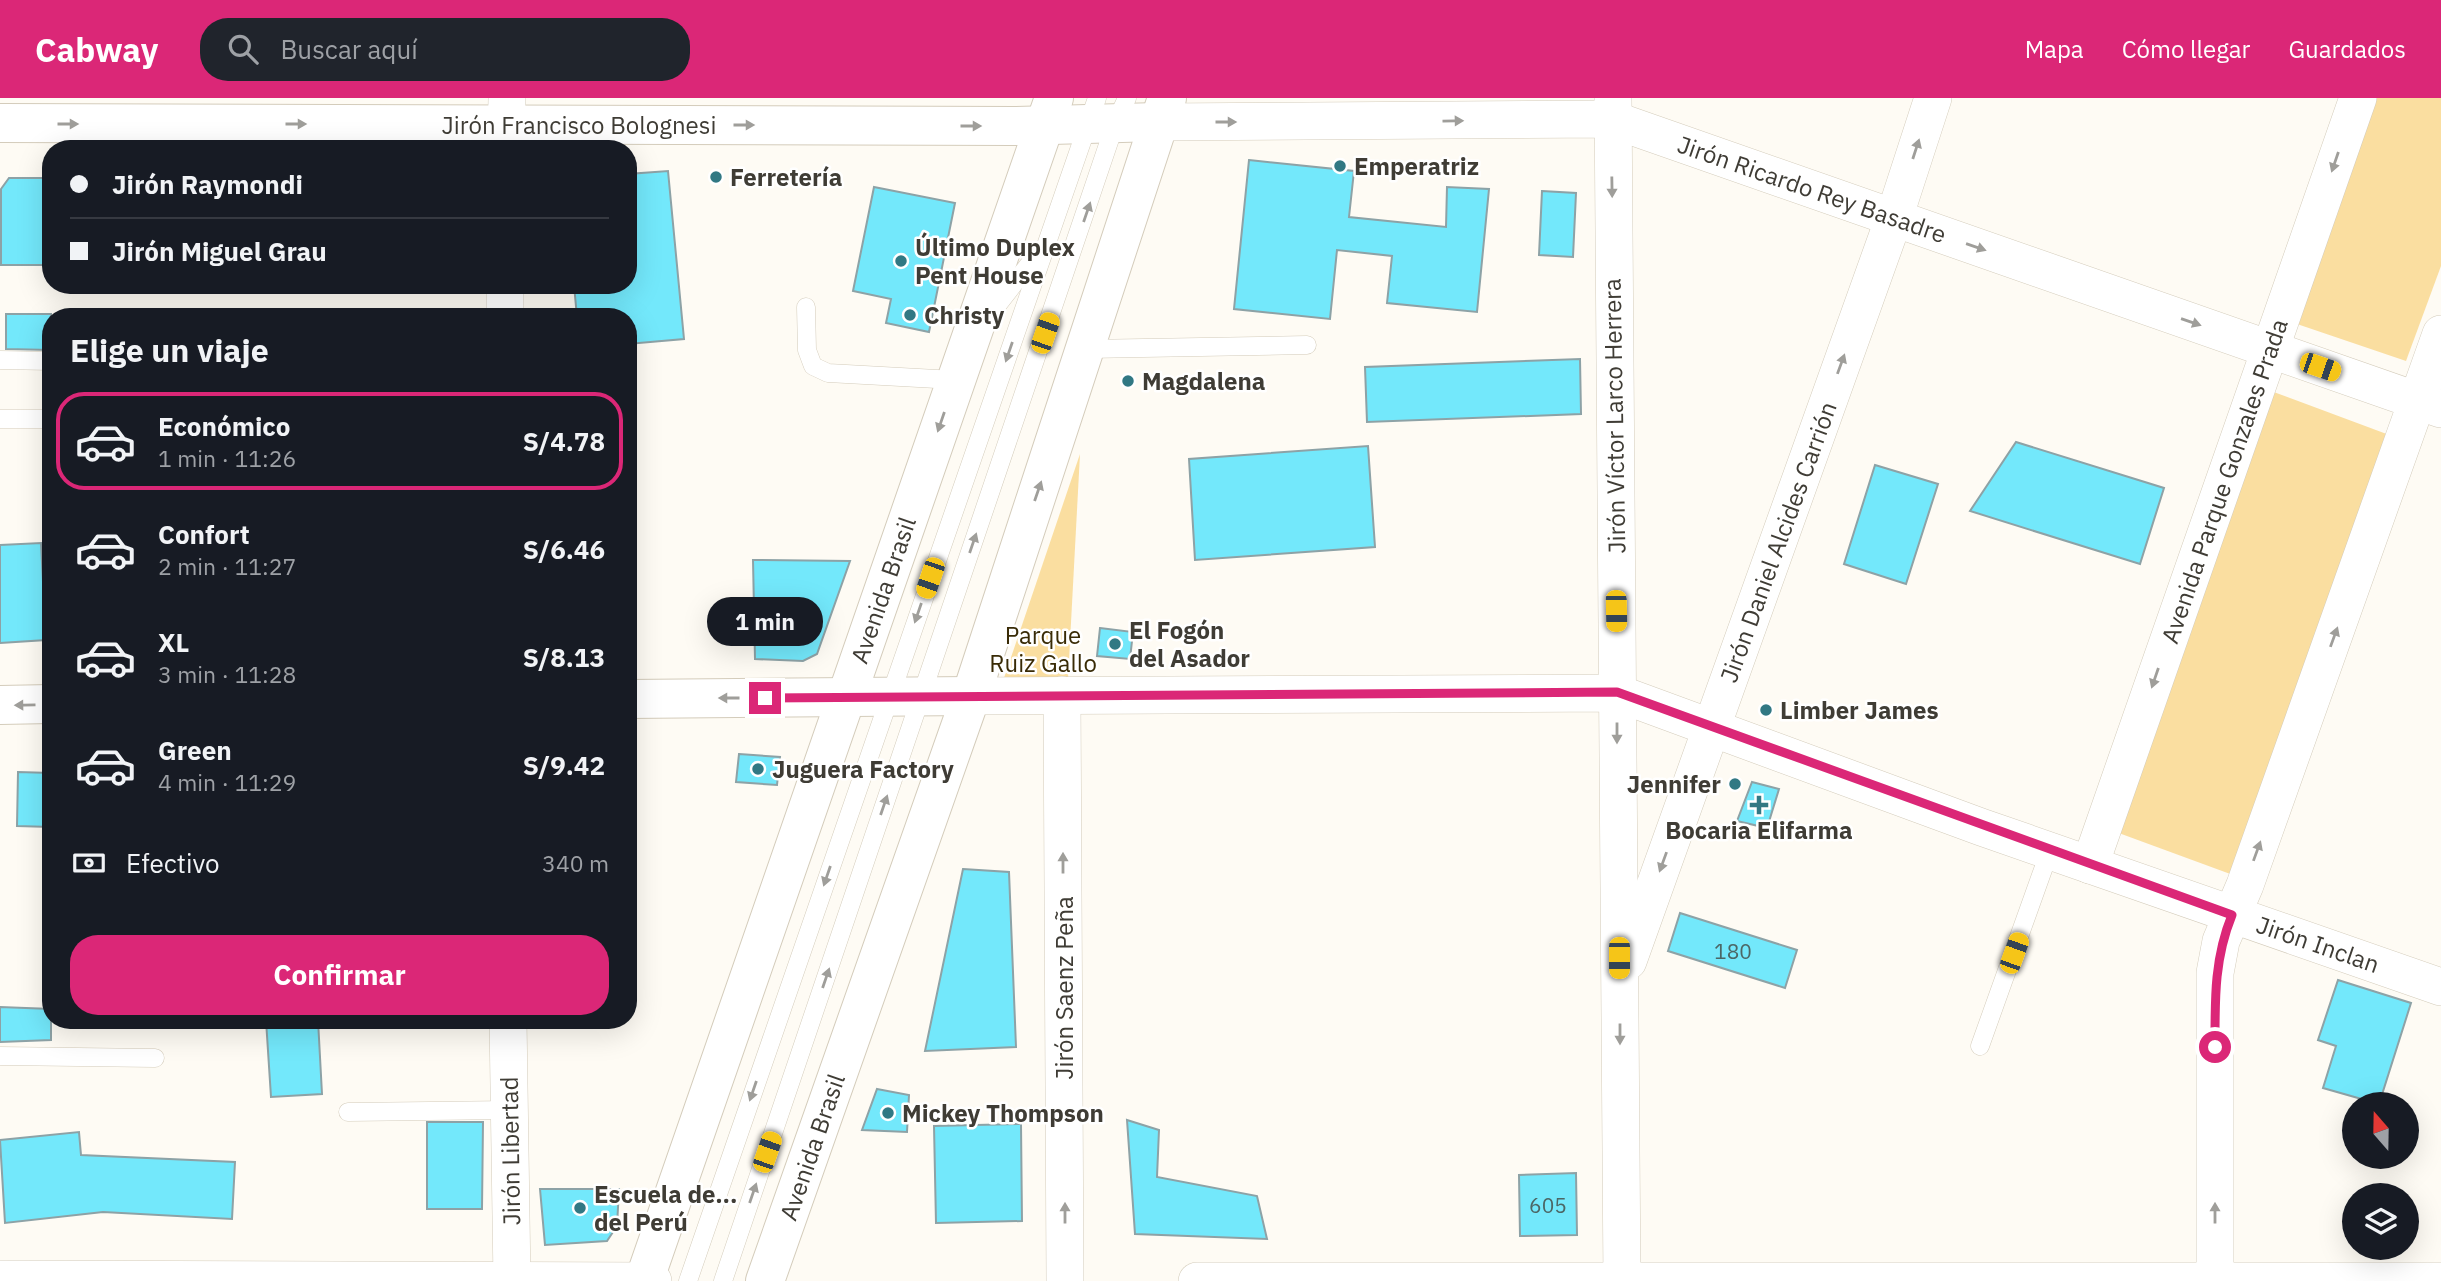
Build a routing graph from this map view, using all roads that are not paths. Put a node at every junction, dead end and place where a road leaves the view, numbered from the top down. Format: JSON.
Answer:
{"nodes":[{"id":1,"x":1933,"y":98,"type":"edge"},
{"id":2,"x":2358,"y":98,"type":"edge"},
{"id":3,"x":1612,"y":108,"type":"edge"},
{"id":4,"x":1162,"y":110,"type":"edge"},
{"id":5,"x":1106,"y":111,"type":"edge"},
{"id":6,"x":1049,"y":112,"type":"edge"},
{"id":7,"x":0,"y":124,"type":"edge"},
{"id":8,"x":506,"y":124,"type":"edge"},
{"id":9,"x":1894,"y":218,"type":"junction"},
{"id":10,"x":1048,"y":240,"type":"junction"},
{"id":11,"x":806,"y":307,"type":"dead end"},
{"id":12,"x":2441,"y":334,"type":"edge"},
{"id":13,"x":1307,"y":345,"type":"dead end"},
{"id":14,"x":1086,"y":349,"type":"junction"},
{"id":15,"x":2271,"y":349,"type":"junction"},
{"id":16,"x":0,"y":360,"type":"edge"},
{"id":17,"x":42,"y":361,"type":"edge"},
{"id":18,"x":961,"y":362,"type":"junction"},
{"id":19,"x":2429,"y":405,"type":"edge"},
{"id":20,"x":0,"y":419,"type":"edge"},
{"id":21,"x":42,"y":419,"type":"edge"},
{"id":22,"x":1617,"y":692,"type":"junction"},
{"id":23,"x":1062,"y":695,"type":"junction"},
{"id":24,"x":907,"y":696,"type":"junction"},
{"id":25,"x":971,"y":696,"type":"junction"},
{"id":26,"x":847,"y":697,"type":"junction"},
{"id":27,"x":637,"y":699,"type":"edge"},
{"id":28,"x":42,"y":704,"type":"edge"},
{"id":29,"x":0,"y":705,"type":"edge"},
{"id":30,"x":1711,"y":728,"type":"junction"},
{"id":31,"x":2050,"y":850,"type":"junction"},
{"id":32,"x":2090,"y":865,"type":"junction"},
{"id":33,"x":2232,"y":915,"type":"junction"},
{"id":34,"x":1619,"y":985,"type":"junction"},
{"id":35,"x":2441,"y":987,"type":"edge"},
{"id":36,"x":508,"y":1029,"type":"edge"},
{"id":37,"x":1980,"y":1046,"type":"dead end"},
{"id":38,"x":0,"y":1056,"type":"edge"},
{"id":39,"x":155,"y":1058,"type":"dead end"},
{"id":40,"x":510,"y":1111,"type":"junction"},
{"id":41,"x":348,"y":1112,"type":"dead end"},
{"id":42,"x":0,"y":1279,"type":"edge"},
{"id":43,"x":1622,"y":1280,"type":"edge"},
{"id":44,"x":512,"y":1281,"type":"edge"},
{"id":45,"x":644,"y":1281,"type":"edge"},
{"id":46,"x":653,"y":1281,"type":"edge"},
{"id":47,"x":688,"y":1281,"type":"edge"},
{"id":48,"x":723,"y":1281,"type":"edge"},
{"id":49,"x":765,"y":1281,"type":"edge"},
{"id":50,"x":1065,"y":1281,"type":"edge"},
{"id":51,"x":1197,"y":1281,"type":"edge"},
{"id":52,"x":2215,"y":1281,"type":"edge"},
{"id":53,"x":2441,"y":1281,"type":"edge"}],
"edges":[{"from":9,"to":1,"type":"street","name":"Jirón Daniel Alcides Carrión","one_way":true},
{"from":2,"to":15,"type":"street","name":"Avenida Parque Gonzales Prada","one_way":true},
{"from":4,"to":3,"type":"street","name":"Jirón Ricardo Rey Basadre","one_way":true},
{"from":3,"to":9,"type":"street","name":"Jirón Ricardo Rey Basadre"},
{"from":3,"to":22,"type":"street","name":"Jirón Víctor Larco Herrera","one_way":true},
{"from":4,"to":5,"type":"main road","name":"Jirón Francisco Bolognesi"},
{"from":4,"to":14,"type":"main road","name":"Avenida Brasil"},
{"from":5,"to":6,"type":"main road","name":"Jirón Francisco Bolognesi"},
{"from":5,"to":10,"type":"lane","name":"Avenida Brasil"},
{"from":24,"to":5,"type":"lane","name":"Avenida Brasil","one_way":true},
{"from":8,"to":6,"type":"main road","name":"Jirón Francisco Bolognesi","one_way":true},
{"from":6,"to":18,"type":"main road","name":"Avenida Brasil"},
{"from":7,"to":8,"type":"main road","name":"Jirón Francisco Bolognesi","one_way":true},
{"from":9,"to":15,"type":"street","name":"Jirón Ricardo Rey Basadre","one_way":true},
{"from":30,"to":9,"type":"street","name":"Jirón Daniel Alcides Carrión","one_way":true},
{"from":10,"to":18,"type":"lane"},
{"from":10,"to":24,"type":"lane","name":"Avenida Brasil","one_way":true},
{"from":11,"to":18,"type":"lane"},
{"from":12,"to":19,"type":"street"},
{"from":13,"to":14,"type":"lane"},
{"from":25,"to":14,"type":"main road","name":"Avenida Brasil","one_way":true},
{"from":15,"to":19,"type":"street","name":"Jirón Ricardo Rey Basadre"},
{"from":15,"to":32,"type":"street","name":"Avenida Parque Gonzales Prada","one_way":true},
{"from":16,"to":17,"type":"lane"},
{"from":18,"to":26,"type":"main road","name":"Avenida Brasil","one_way":true},
{"from":33,"to":19,"type":"street","one_way":true},
{"from":20,"to":21,"type":"lane"},
{"from":22,"to":23,"type":"street","name":"Jirón Inclan"},
{"from":22,"to":30,"type":"street","name":"Jirón Inclan"},
{"from":22,"to":34,"type":"street","name":"Jirón Víctor Larco Herrera","one_way":true},
{"from":23,"to":25,"type":"street","name":"Jirón Inclan"},
{"from":50,"to":23,"type":"street","name":"Jirón Saenz Peña","one_way":true},
{"from":24,"to":25,"type":"main road"},
{"from":24,"to":26,"type":"main road"},
{"from":24,"to":47,"type":"lane","name":"Avenida Brasil","one_way":true},
{"from":48,"to":24,"type":"lane","name":"Avenida Brasil","one_way":true},
{"from":25,"to":49,"type":"main road","name":"Avenida Brasil"},
{"from":26,"to":27,"type":"main road","one_way":true},
{"from":26,"to":45,"type":"main road","name":"Avenida Brasil"},
{"from":28,"to":29,"type":"main road","one_way":true},
{"from":30,"to":31,"type":"street","name":"Jirón Inclan"},
{"from":30,"to":34,"type":"street","name":"Jirón Daniel Alcides Carrión","one_way":true},
{"from":31,"to":32,"type":"street","name":"Jirón Inclan"},
{"from":31,"to":37,"type":"lane"},
{"from":32,"to":33,"type":"street","name":"Jirón Inclan"},
{"from":33,"to":35,"type":"street","name":"Jirón Inclan"},
{"from":52,"to":33,"type":"street","one_way":true},
{"from":34,"to":43,"type":"street","name":"Jirón Víctor Larco Herrera","one_way":true},
{"from":36,"to":40,"type":"street","name":"Jirón Libertad"},
{"from":38,"to":39,"type":"lane"},
{"from":40,"to":41,"type":"lane"},
{"from":40,"to":44,"type":"street","name":"Jirón Libertad"},
{"from":42,"to":44,"type":"street"},
{"from":43,"to":51,"type":"street"},
{"from":43,"to":52,"type":"street"},
{"from":44,"to":45,"type":"street"},
{"from":45,"to":46,"type":"street"},
{"from":52,"to":53,"type":"street"}]}
